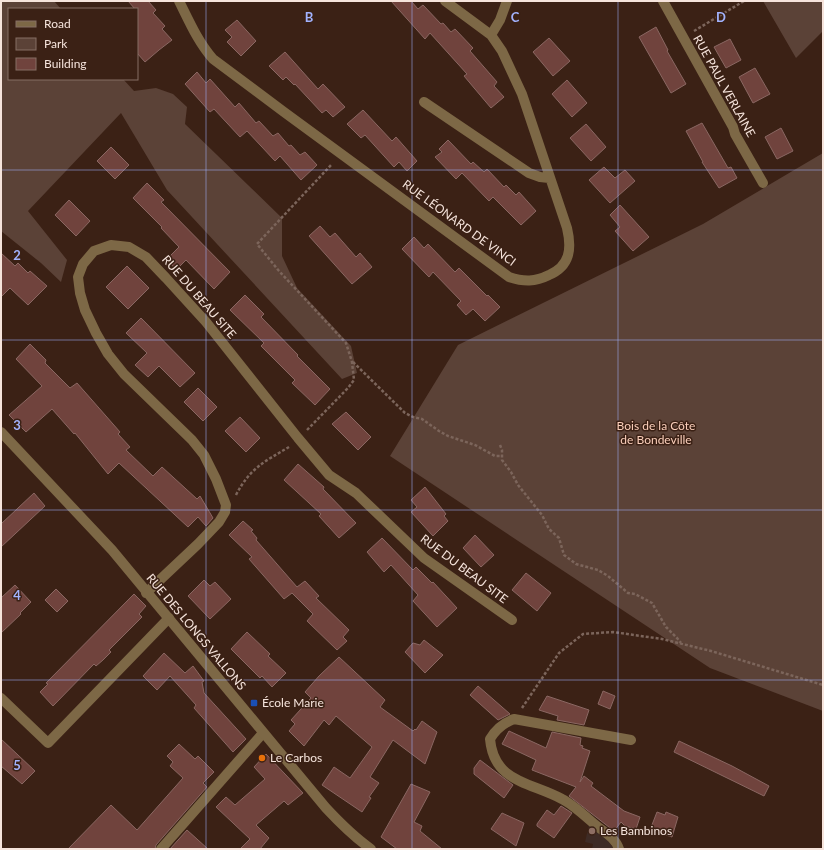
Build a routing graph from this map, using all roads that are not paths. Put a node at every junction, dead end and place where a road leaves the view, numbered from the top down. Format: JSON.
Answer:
{"nodes":[{"id":1,"x":179,"y":1,"type":"edge"},
{"id":2,"x":445,"y":1,"type":"edge"},
{"id":3,"x":507,"y":1,"type":"edge"},
{"id":4,"x":662,"y":1,"type":"edge"},
{"id":5,"x":491,"y":35,"type":"junction"},
{"id":6,"x":424,"y":102,"type":"dead end"},
{"id":7,"x":549,"y":178,"type":"junction"},
{"id":8,"x":764,"y":183,"type":"dead end"},
{"id":9,"x":1,"y":432,"type":"edge"},
{"id":10,"x":146,"y":593,"type":"junction"},
{"id":11,"x":169,"y":618,"type":"junction"},
{"id":12,"x":512,"y":620,"type":"dead end"},
{"id":13,"x":1,"y":698,"type":"edge"},
{"id":14,"x":263,"y":733,"type":"junction"},
{"id":15,"x":631,"y":740,"type":"dead end"},
{"id":16,"x":161,"y":849,"type":"edge"},
{"id":17,"x":371,"y":849,"type":"edge"},
{"id":18,"x":619,"y":849,"type":"edge"}],
"edges":[{"from":1,"to":7,"type":"street","name":"RUE LÉONARD DE VINCI"},
{"from":2,"to":5,"type":"street","name":"RUE LÉONARD DE VINCI"},
{"from":3,"to":5,"type":"street"},
{"from":4,"to":8,"type":"street","name":"RUE PAUL VERLAINE"},
{"from":5,"to":7,"type":"street","name":"RUE LÉONARD DE VINCI"},
{"from":6,"to":7,"type":"street"},
{"from":9,"to":10,"type":"street","name":"RUE DES LONGS VALLONS"},
{"from":10,"to":11,"type":"street","name":"RUE DES LONGS VALLONS"},
{"from":10,"to":12,"type":"street","name":"RUE DU BEAU SITE"},
{"from":11,"to":13,"type":"street"},
{"from":11,"to":14,"type":"street","name":"RUE DES LONGS VALLONS"},
{"from":14,"to":16,"type":"street"},
{"from":14,"to":17,"type":"street","name":"RUE DES LONGS VALLONS"},
{"from":15,"to":18,"type":"street"}]}
